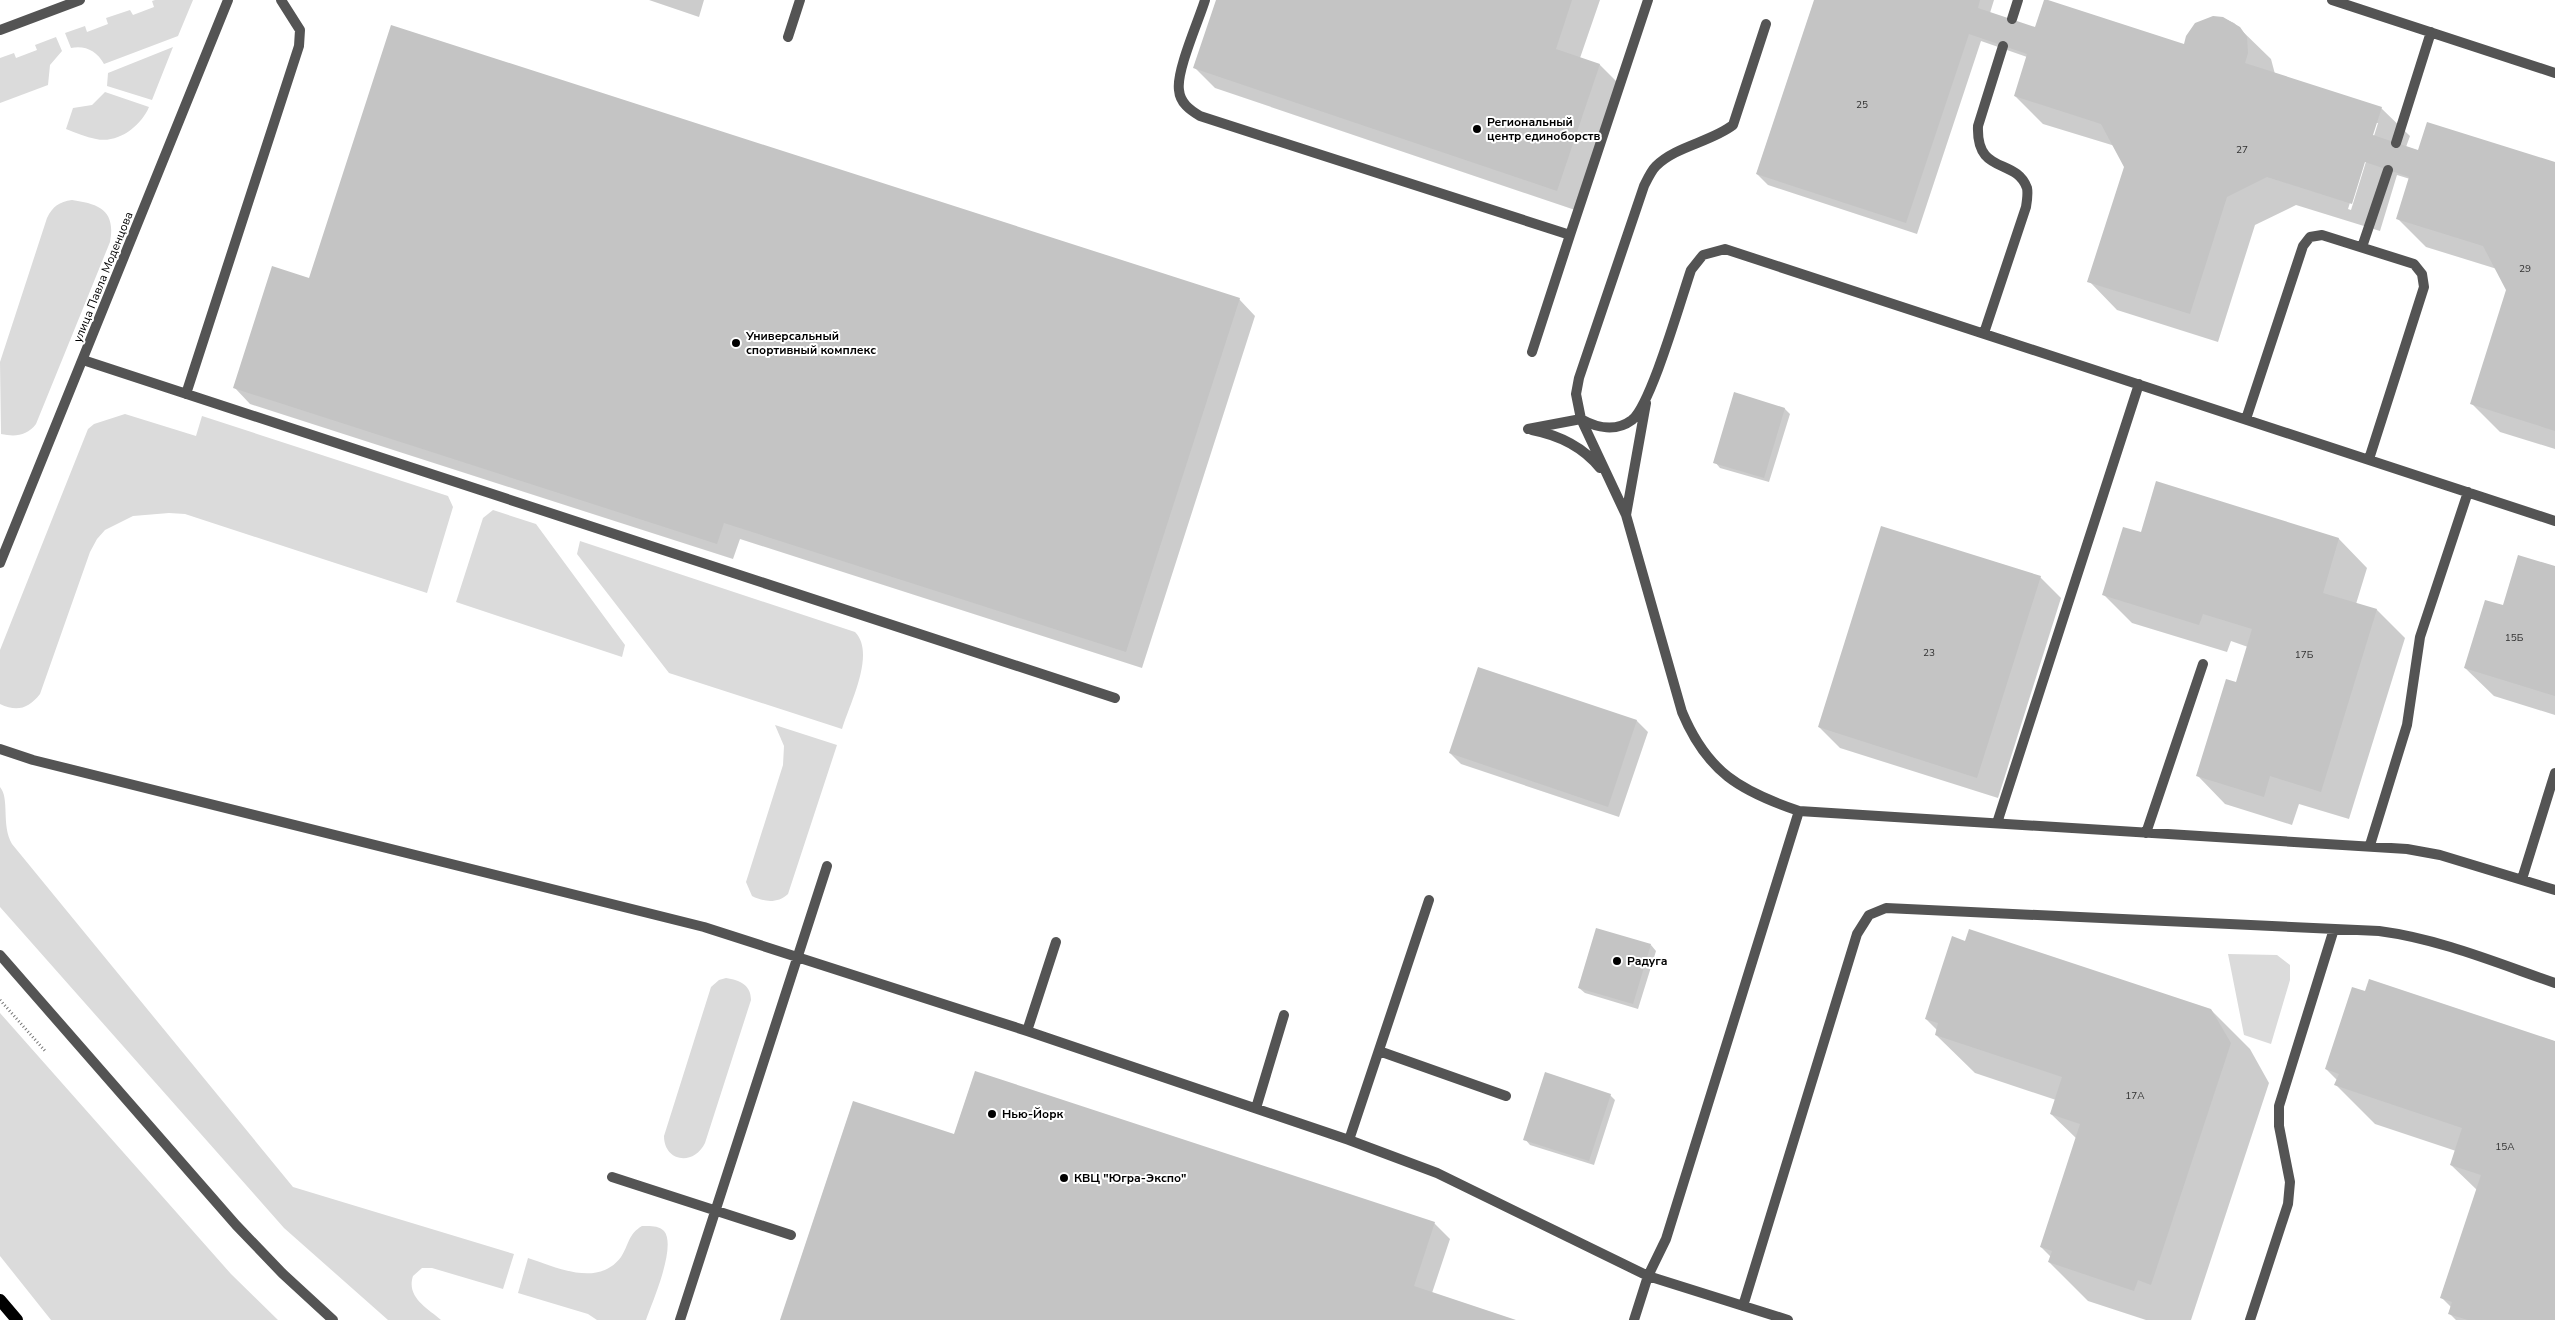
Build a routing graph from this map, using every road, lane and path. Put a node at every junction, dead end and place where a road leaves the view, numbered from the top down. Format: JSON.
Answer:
{"nodes":[{"id":1,"x":80,"y":0,"type":"edge"},
{"id":2,"x":228,"y":0,"type":"edge"},
{"id":3,"x":281,"y":0,"type":"edge"},
{"id":4,"x":800,"y":0,"type":"edge"},
{"id":5,"x":1205,"y":0,"type":"edge"},
{"id":6,"x":1648,"y":0,"type":"edge"},
{"id":7,"x":2018,"y":0,"type":"edge"},
{"id":8,"x":2332,"y":0,"type":"edge"},
{"id":9,"x":2012,"y":19,"type":"dead end"},
{"id":10,"x":1766,"y":24,"type":"dead end"},
{"id":11,"x":0,"y":30,"type":"edge"},
{"id":12,"x":2431,"y":32,"type":"junction"},
{"id":13,"x":788,"y":38,"type":"dead end"},
{"id":14,"x":2004,"y":46,"type":"dead end"},
{"id":15,"x":2555,"y":73,"type":"edge"},
{"id":16,"x":2396,"y":143,"type":"dead end"},
{"id":17,"x":2388,"y":170,"type":"dead end"},
{"id":18,"x":1570,"y":235,"type":"junction"},
{"id":19,"x":2362,"y":247,"type":"junction"},
{"id":20,"x":1984,"y":333,"type":"junction"},
{"id":21,"x":1532,"y":352,"type":"dead end"},
{"id":22,"x":83,"y":360,"type":"junction"},
{"id":23,"x":2139,"y":384,"type":"junction"},
{"id":24,"x":186,"y":394,"type":"junction"},
{"id":25,"x":1647,"y":400,"type":"junction"},
{"id":26,"x":1581,"y":419,"type":"junction"},
{"id":27,"x":2246,"y":419,"type":"junction"},
{"id":28,"x":2369,"y":459,"type":"junction"},
{"id":29,"x":1608,"y":479,"type":"junction"},
{"id":30,"x":2468,"y":492,"type":"junction"},
{"id":31,"x":1626,"y":515,"type":"junction"},
{"id":32,"x":2555,"y":521,"type":"edge"},
{"id":33,"x":0,"y":562,"type":"edge"},
{"id":34,"x":2203,"y":664,"type":"dead end"},
{"id":35,"x":1115,"y":698,"type":"dead end"},
{"id":36,"x":0,"y":749,"type":"edge"},
{"id":37,"x":2555,"y":773,"type":"edge"},
{"id":38,"x":1799,"y":811,"type":"junction"},
{"id":39,"x":1997,"y":823,"type":"junction"},
{"id":40,"x":2146,"y":834,"type":"junction"},
{"id":41,"x":2370,"y":845,"type":"junction"},
{"id":42,"x":827,"y":866,"type":"dead end"},
{"id":43,"x":2522,"y":880,"type":"junction"},
{"id":44,"x":2555,"y":890,"type":"edge"},
{"id":45,"x":1429,"y":900,"type":"dead end"},
{"id":46,"x":2334,"y":929,"type":"junction"},
{"id":47,"x":1056,"y":942,"type":"dead end"},
{"id":48,"x":0,"y":955,"type":"edge"},
{"id":49,"x":798,"y":957,"type":"junction"},
{"id":50,"x":2555,"y":983,"type":"edge"},
{"id":51,"x":1284,"y":1016,"type":"dead end"},
{"id":52,"x":1027,"y":1031,"type":"junction"},
{"id":53,"x":1379,"y":1051,"type":"junction"},
{"id":54,"x":1506,"y":1096,"type":"dead end"},
{"id":55,"x":1256,"y":1108,"type":"junction"},
{"id":56,"x":1349,"y":1140,"type":"junction"},
{"id":57,"x":612,"y":1177,"type":"dead end"},
{"id":58,"x":715,"y":1211,"type":"junction"},
{"id":59,"x":791,"y":1236,"type":"dead end"},
{"id":60,"x":1648,"y":1276,"type":"junction"},
{"id":61,"x":0,"y":1300,"type":"edge"},
{"id":62,"x":1744,"y":1306,"type":"junction"},
{"id":63,"x":17,"y":1320,"type":"edge"},
{"id":64,"x":333,"y":1320,"type":"edge"},
{"id":65,"x":680,"y":1320,"type":"edge"},
{"id":66,"x":1634,"y":1320,"type":"edge"},
{"id":67,"x":1788,"y":1320,"type":"edge"},
{"id":68,"x":2250,"y":1320,"type":"edge"}],
"edges":[{"from":1,"to":11,"type":"street"},
{"from":2,"to":22,"type":"street","name":"улица Павла Моденцова"},
{"from":3,"to":24,"type":"street"},
{"from":4,"to":13,"type":"street"},
{"from":5,"to":18,"type":"street"},
{"from":6,"to":18,"type":"street"},
{"from":7,"to":9,"type":"street"},
{"from":8,"to":12,"type":"street"},
{"from":10,"to":26,"type":"street"},
{"from":12,"to":15,"type":"street"},
{"from":12,"to":16,"type":"street"},
{"from":14,"to":20,"type":"street"},
{"from":17,"to":19,"type":"street"},
{"from":18,"to":21,"type":"street"},
{"from":19,"to":27,"type":"street"},
{"from":19,"to":28,"type":"street"},
{"from":20,"to":23,"type":"street"},
{"from":20,"to":25,"type":"street"},
{"from":22,"to":24,"type":"street"},
{"from":22,"to":33,"type":"street","name":"улица Павла Моденцова"},
{"from":23,"to":27,"type":"street"},
{"from":23,"to":39,"type":"street"},
{"from":24,"to":35,"type":"street"},
{"from":25,"to":26,"type":"street"},
{"from":25,"to":31,"type":"street"},
{"from":26,"to":29,"type":"street"},
{"from":26,"to":29,"type":"street"},
{"from":27,"to":28,"type":"street"},
{"from":28,"to":30,"type":"street"},
{"from":29,"to":31,"type":"street"},
{"from":30,"to":32,"type":"street"},
{"from":30,"to":41,"type":"street"},
{"from":31,"to":38,"type":"street"},
{"from":34,"to":40,"type":"street"},
{"from":36,"to":49,"type":"street"},
{"from":37,"to":43,"type":"street"},
{"from":38,"to":39,"type":"street"},
{"from":38,"to":60,"type":"street"},
{"from":39,"to":40,"type":"street"},
{"from":40,"to":41,"type":"street"},
{"from":41,"to":43,"type":"street"},
{"from":42,"to":49,"type":"street"},
{"from":43,"to":44,"type":"street"},
{"from":45,"to":53,"type":"street"},
{"from":46,"to":50,"type":"street"},
{"from":46,"to":62,"type":"street"},
{"from":46,"to":68,"type":"street"},
{"from":47,"to":52,"type":"street"},
{"from":48,"to":64,"type":"street"},
{"from":49,"to":52,"type":"street"},
{"from":49,"to":58,"type":"street"},
{"from":51,"to":55,"type":"street"},
{"from":52,"to":55,"type":"street"},
{"from":53,"to":54,"type":"street"},
{"from":53,"to":56,"type":"street"},
{"from":55,"to":56,"type":"street"},
{"from":56,"to":60,"type":"street"},
{"from":57,"to":58,"type":"street"},
{"from":58,"to":59,"type":"street"},
{"from":58,"to":65,"type":"street"},
{"from":60,"to":62,"type":"street"},
{"from":60,"to":66,"type":"street"},
{"from":61,"to":63,"type":"main road"},
{"from":62,"to":67,"type":"street"}]}
